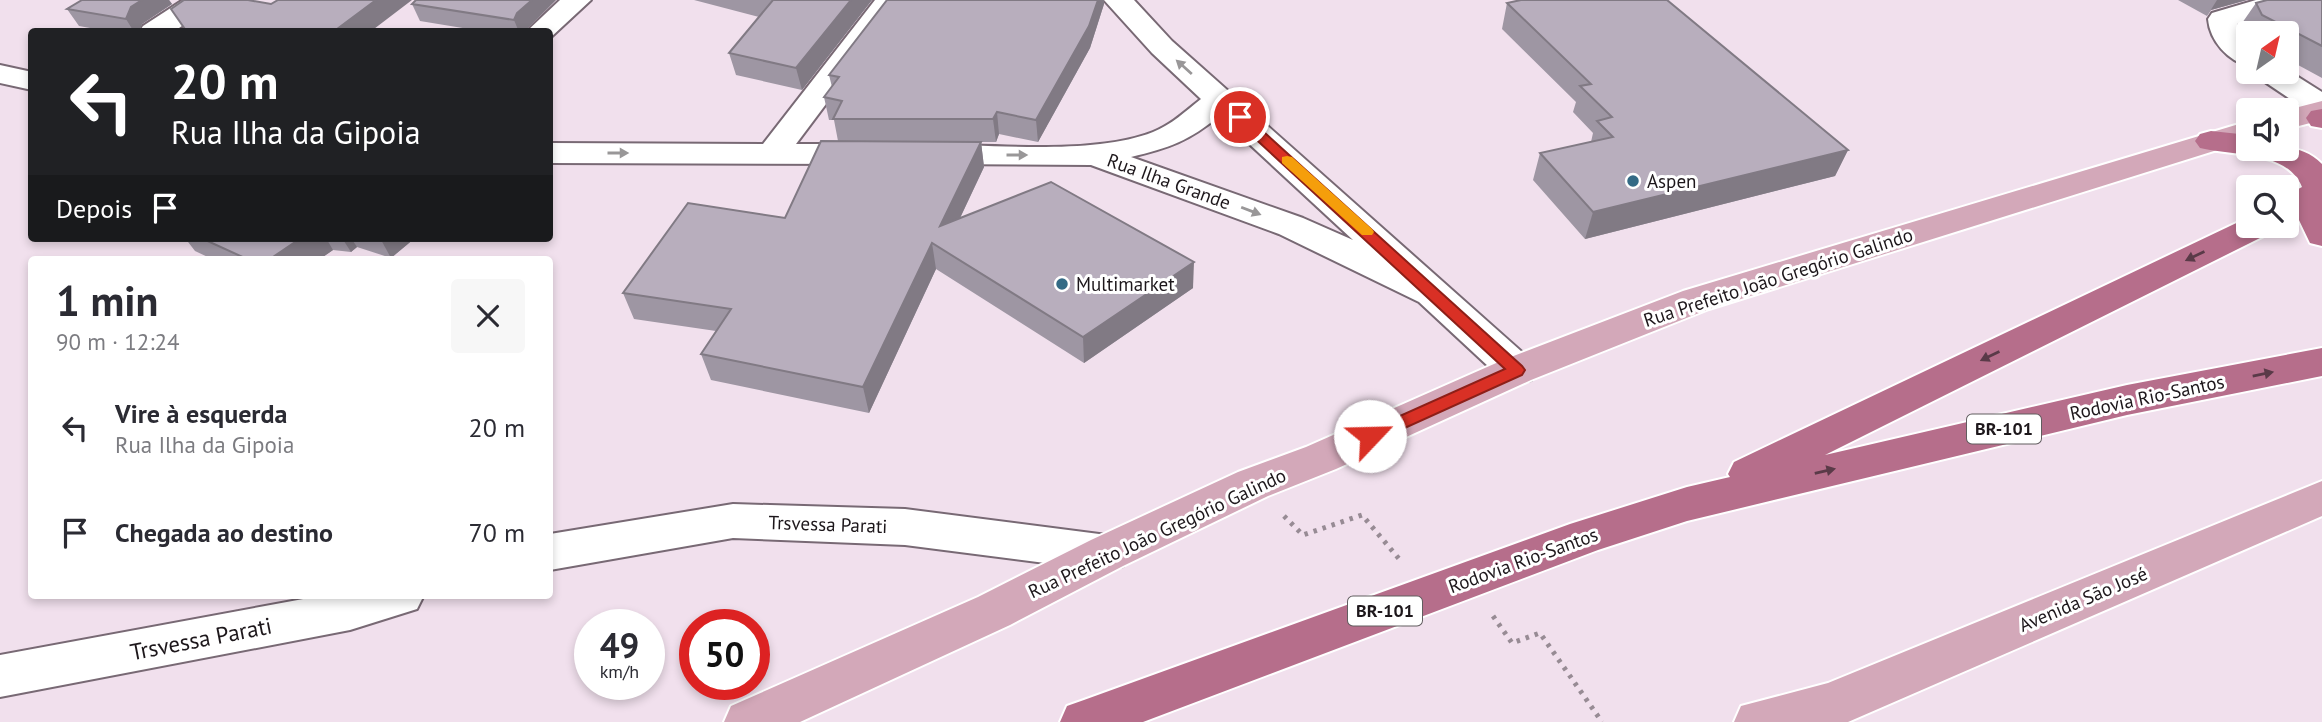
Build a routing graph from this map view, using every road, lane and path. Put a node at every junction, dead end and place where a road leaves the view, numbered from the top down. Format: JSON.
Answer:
{"nodes":[{"id":1,"x":202,"y":0,"type":"edge"},
{"id":2,"x":577,"y":0,"type":"edge"},
{"id":3,"x":890,"y":0,"type":"edge"},
{"id":4,"x":1118,"y":0,"type":"edge"},
{"id":5,"x":2286,"y":0,"type":"edge"},
{"id":6,"x":159,"y":28,"type":"edge"},
{"id":7,"x":545,"y":28,"type":"edge"},
{"id":8,"x":2236,"y":47,"type":"edge"},
{"id":9,"x":0,"y":74,"type":"edge"},
{"id":10,"x":28,"y":80,"type":"edge"},
{"id":11,"x":2287,"y":84,"type":"edge"},
{"id":12,"x":0,"y":98,"type":"edge"},
{"id":13,"x":1220,"y":99,"type":"junction"},
{"id":14,"x":28,"y":103,"type":"edge"},
{"id":15,"x":2322,"y":108,"type":"edge"},
{"id":16,"x":2299,"y":116,"type":"edge"},
{"id":17,"x":2236,"y":134,"type":"edge"},
{"id":18,"x":2211,"y":141,"type":"junction"},
{"id":19,"x":2236,"y":144,"type":"edge"},
{"id":20,"x":553,"y":153,"type":"edge"},
{"id":21,"x":772,"y":154,"type":"junction"},
{"id":22,"x":1095,"y":155,"type":"junction"},
{"id":23,"x":2299,"y":161,"type":"edge"},
{"id":24,"x":2309,"y":198,"type":"edge"},
{"id":25,"x":2322,"y":235,"type":"edge"},
{"id":26,"x":2236,"y":236,"type":"edge"},
{"id":27,"x":1434,"y":294,"type":"junction"},
{"id":28,"x":2322,"y":362,"type":"edge"},
{"id":29,"x":1517,"y":370,"type":"junction"},
{"id":30,"x":2322,"y":498,"type":"edge"},
{"id":31,"x":1688,"y":504,"type":"junction"},
{"id":32,"x":553,"y":551,"type":"edge"},
{"id":33,"x":1107,"y":553,"type":"junction"},
{"id":34,"x":387,"y":599,"type":"edge"},
{"id":35,"x":0,"y":676,"type":"edge"},
{"id":36,"x":1844,"y":699,"type":"junction"},
{"id":37,"x":748,"y":722,"type":"edge"},
{"id":38,"x":1084,"y":722,"type":"edge"},
{"id":39,"x":1758,"y":722,"type":"edge"},
{"id":40,"x":1802,"y":722,"type":"edge"}],
"edges":[{"from":1,"to":6,"type":"street"},
{"from":2,"to":7,"type":"street"},
{"from":3,"to":21,"type":"street"},
{"from":13,"to":4,"type":"street","one_way":true},
{"from":5,"to":8,"type":"street"},
{"from":9,"to":10,"type":"street"},
{"from":11,"to":15,"type":"street"},
{"from":12,"to":14,"type":"street"},
{"from":13,"to":22,"type":"street"},
{"from":13,"to":27,"type":"street"},
{"from":15,"to":16,"type":"main road"},
{"from":17,"to":18,"type":"main road","name":"Rua Prefeito João Gregório Galindo"},
{"from":18,"to":19,"type":"highway"},
{"from":18,"to":29,"type":"main road","name":"Rua Prefeito João Gregório Galindo"},
{"from":20,"to":21,"type":"street","name":"Rua Ilha Grande","one_way":true},
{"from":21,"to":22,"type":"street","name":"Rua Ilha Grande","one_way":true},
{"from":22,"to":27,"type":"street","name":"Rua Ilha Grande","one_way":true},
{"from":23,"to":24,"type":"highway"},
{"from":24,"to":25,"type":"highway"},
{"from":26,"to":31,"type":"highway","name":"Rodovia Rio-Santos","number":"BR-101","one_way":true},
{"from":27,"to":29,"type":"street"},
{"from":31,"to":28,"type":"highway","name":"Rodovia Rio-Santos","number":"BR-101","one_way":true},
{"from":29,"to":33,"type":"main road","name":"Rua Prefeito João Gregório Galindo"},
{"from":30,"to":36,"type":"main road","name":"Avenida São José"},
{"from":31,"to":38,"type":"highway","name":"Rodovia Rio-Santos","number":"BR-101"},
{"from":32,"to":33,"type":"street","name":"Trsvessa Parati"},
{"from":33,"to":37,"type":"main road","name":"Rua Prefeito João Gregório Galindo"},
{"from":34,"to":35,"type":"street","name":"Trsvessa Parati"},
{"from":36,"to":39,"type":"main road","name":"Avenida São José"},
{"from":36,"to":40,"type":"main road","name":"Avenida São José"}]}
